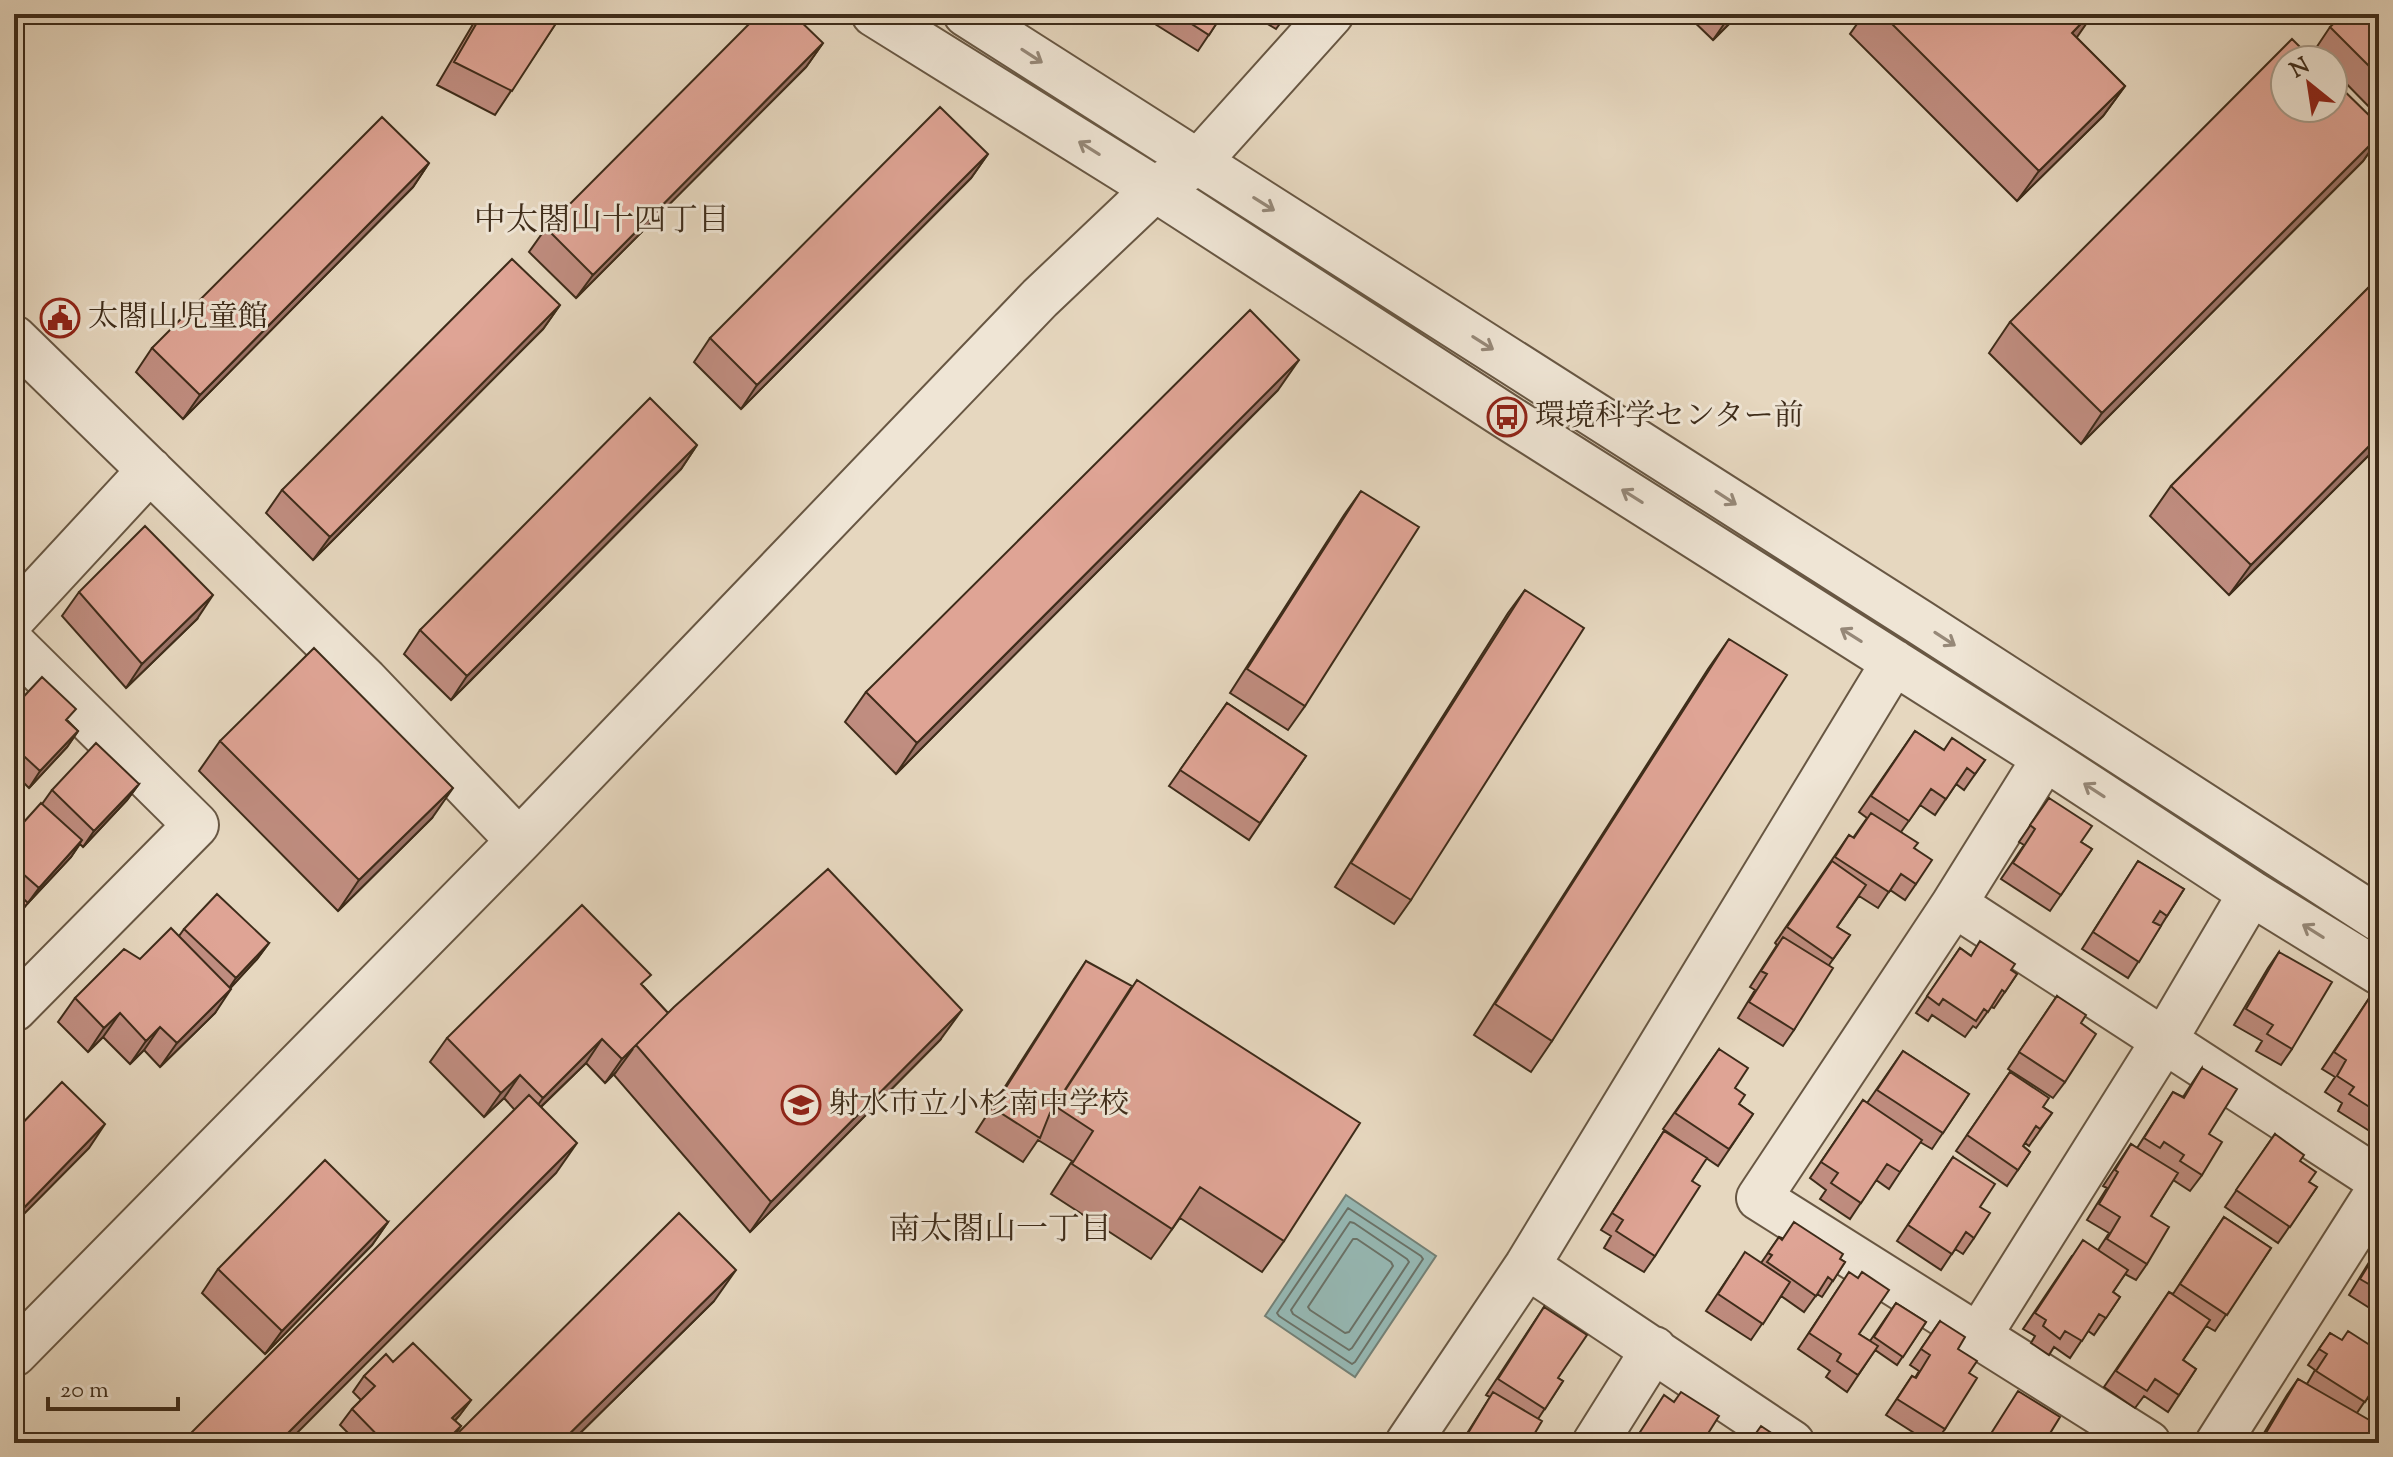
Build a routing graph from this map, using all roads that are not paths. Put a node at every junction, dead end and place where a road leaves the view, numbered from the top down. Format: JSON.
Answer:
{"nodes":[{"id":1,"x":874,"y":14,"type":"edge"},
{"id":2,"x":966,"y":14,"type":"edge"},
{"id":3,"x":1331,"y":14,"type":"edge"},
{"id":4,"x":1198,"y":162,"type":"junction"},
{"id":5,"x":1155,"y":189,"type":"junction"},
{"id":6,"x":14,"y":338,"type":"edge"},
{"id":7,"x":150,"y":470,"type":"junction"},
{"id":8,"x":14,"y":617,"type":"edge"},
{"id":9,"x":14,"y":645,"type":"edge"},
{"id":10,"x":1894,"y":662,"type":"junction"},
{"id":11,"x":2045,"y":758,"type":"junction"},
{"id":12,"x":519,"y":841,"type":"junction"},
{"id":13,"x":2251,"y":893,"type":"junction"},
{"id":14,"x":1954,"y":904,"type":"junction"},
{"id":15,"x":2379,"y":919,"type":"edge"},
{"id":16,"x":2379,"y":972,"type":"edge"},
{"id":17,"x":14,"y":1009,"type":"edge"},
{"id":18,"x":2165,"y":1039,"type":"junction"},
{"id":19,"x":2379,"y":1180,"type":"edge"},
{"id":20,"x":2379,"y":1190,"type":"edge"},
{"id":21,"x":1527,"y":1266,"type":"junction"},
{"id":22,"x":1978,"y":1337,"type":"junction"},
{"id":23,"x":1654,"y":1349,"type":"junction"},
{"id":24,"x":14,"y":1354,"type":"edge"},
{"id":25,"x":1408,"y":1443,"type":"edge"},
{"id":26,"x":1595,"y":1443,"type":"edge"},
{"id":27,"x":1792,"y":1443,"type":"edge"},
{"id":28,"x":2148,"y":1443,"type":"edge"},
{"id":29,"x":2218,"y":1443,"type":"edge"}],
"edges":[{"from":5,"to":1,"type":"street","one_way":true},
{"from":2,"to":4,"type":"street","one_way":true},
{"from":3,"to":4,"type":"street"},
{"from":4,"to":5,"type":"street"},
{"from":4,"to":15,"type":"street","one_way":true},
{"from":10,"to":5,"type":"street","one_way":true},
{"from":5,"to":12,"type":"street"},
{"from":6,"to":7,"type":"street"},
{"from":7,"to":8,"type":"street"},
{"from":7,"to":12,"type":"street"},
{"from":9,"to":17,"type":"street"},
{"from":10,"to":11,"type":"street"},
{"from":10,"to":21,"type":"street"},
{"from":13,"to":11,"type":"street","one_way":true},
{"from":11,"to":14,"type":"street"},
{"from":12,"to":24,"type":"street"},
{"from":16,"to":13,"type":"street","one_way":true},
{"from":13,"to":18,"type":"street"},
{"from":14,"to":18,"type":"street"},
{"from":14,"to":22,"type":"street"},
{"from":18,"to":19,"type":"street"},
{"from":18,"to":22,"type":"street"},
{"from":20,"to":29,"type":"street"},
{"from":21,"to":23,"type":"street"},
{"from":21,"to":25,"type":"street"},
{"from":22,"to":28,"type":"street"},
{"from":23,"to":26,"type":"street"},
{"from":23,"to":27,"type":"street"}]}
